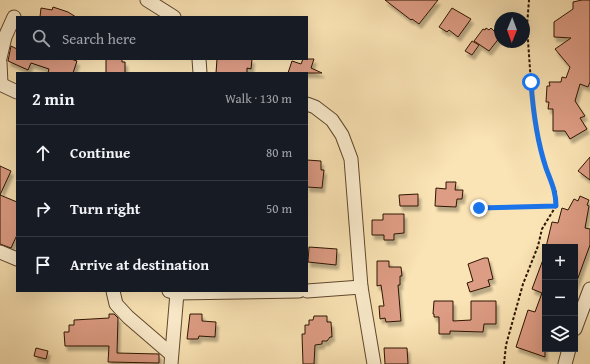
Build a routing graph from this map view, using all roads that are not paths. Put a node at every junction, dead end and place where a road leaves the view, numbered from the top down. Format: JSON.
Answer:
{"nodes":[{"id":1,"x":147,"y":0,"type":"edge"},
{"id":2,"x":14,"y":16,"type":"dead end"},
{"id":3,"x":172,"y":16,"type":"edge"},
{"id":4,"x":2,"y":36,"type":"edge"},
{"id":5,"x":0,"y":58,"type":"edge"},
{"id":6,"x":199,"y":60,"type":"edge"},
{"id":7,"x":0,"y":62,"type":"edge"},
{"id":8,"x":200,"y":72,"type":"edge"},
{"id":9,"x":0,"y":84,"type":"edge"},
{"id":10,"x":16,"y":92,"type":"edge"},
{"id":11,"x":308,"y":104,"type":"edge"},
{"id":12,"x":0,"y":252,"type":"edge"},
{"id":13,"x":16,"y":259,"type":"edge"},
{"id":14,"x":361,"y":288,"type":"junction"},
{"id":15,"x":590,"y":289,"type":"edge"},
{"id":16,"x":308,"y":291,"type":"edge"},
{"id":17,"x":113,"y":292,"type":"edge"},
{"id":18,"x":173,"y":292,"type":"edge"},
{"id":19,"x":578,"y":321,"type":"edge"},
{"id":20,"x":568,"y":352,"type":"edge"},
{"id":21,"x":171,"y":359,"type":"edge"},
{"id":22,"x":374,"y":364,"type":"edge"},
{"id":23,"x":565,"y":364,"type":"edge"}],
"edges":[{"from":1,"to":3,"type":"street"},
{"from":2,"to":4,"type":"street"},
{"from":4,"to":5,"type":"street"},
{"from":6,"to":8,"type":"street"},
{"from":7,"to":9,"type":"street"},
{"from":9,"to":10,"type":"street"},
{"from":11,"to":14,"type":"street"},
{"from":12,"to":13,"type":"street"},
{"from":14,"to":16,"type":"street"},
{"from":14,"to":22,"type":"street"},
{"from":15,"to":19,"type":"street"},
{"from":17,"to":21,"type":"street"},
{"from":18,"to":21,"type":"street"},
{"from":20,"to":23,"type":"street"}]}
